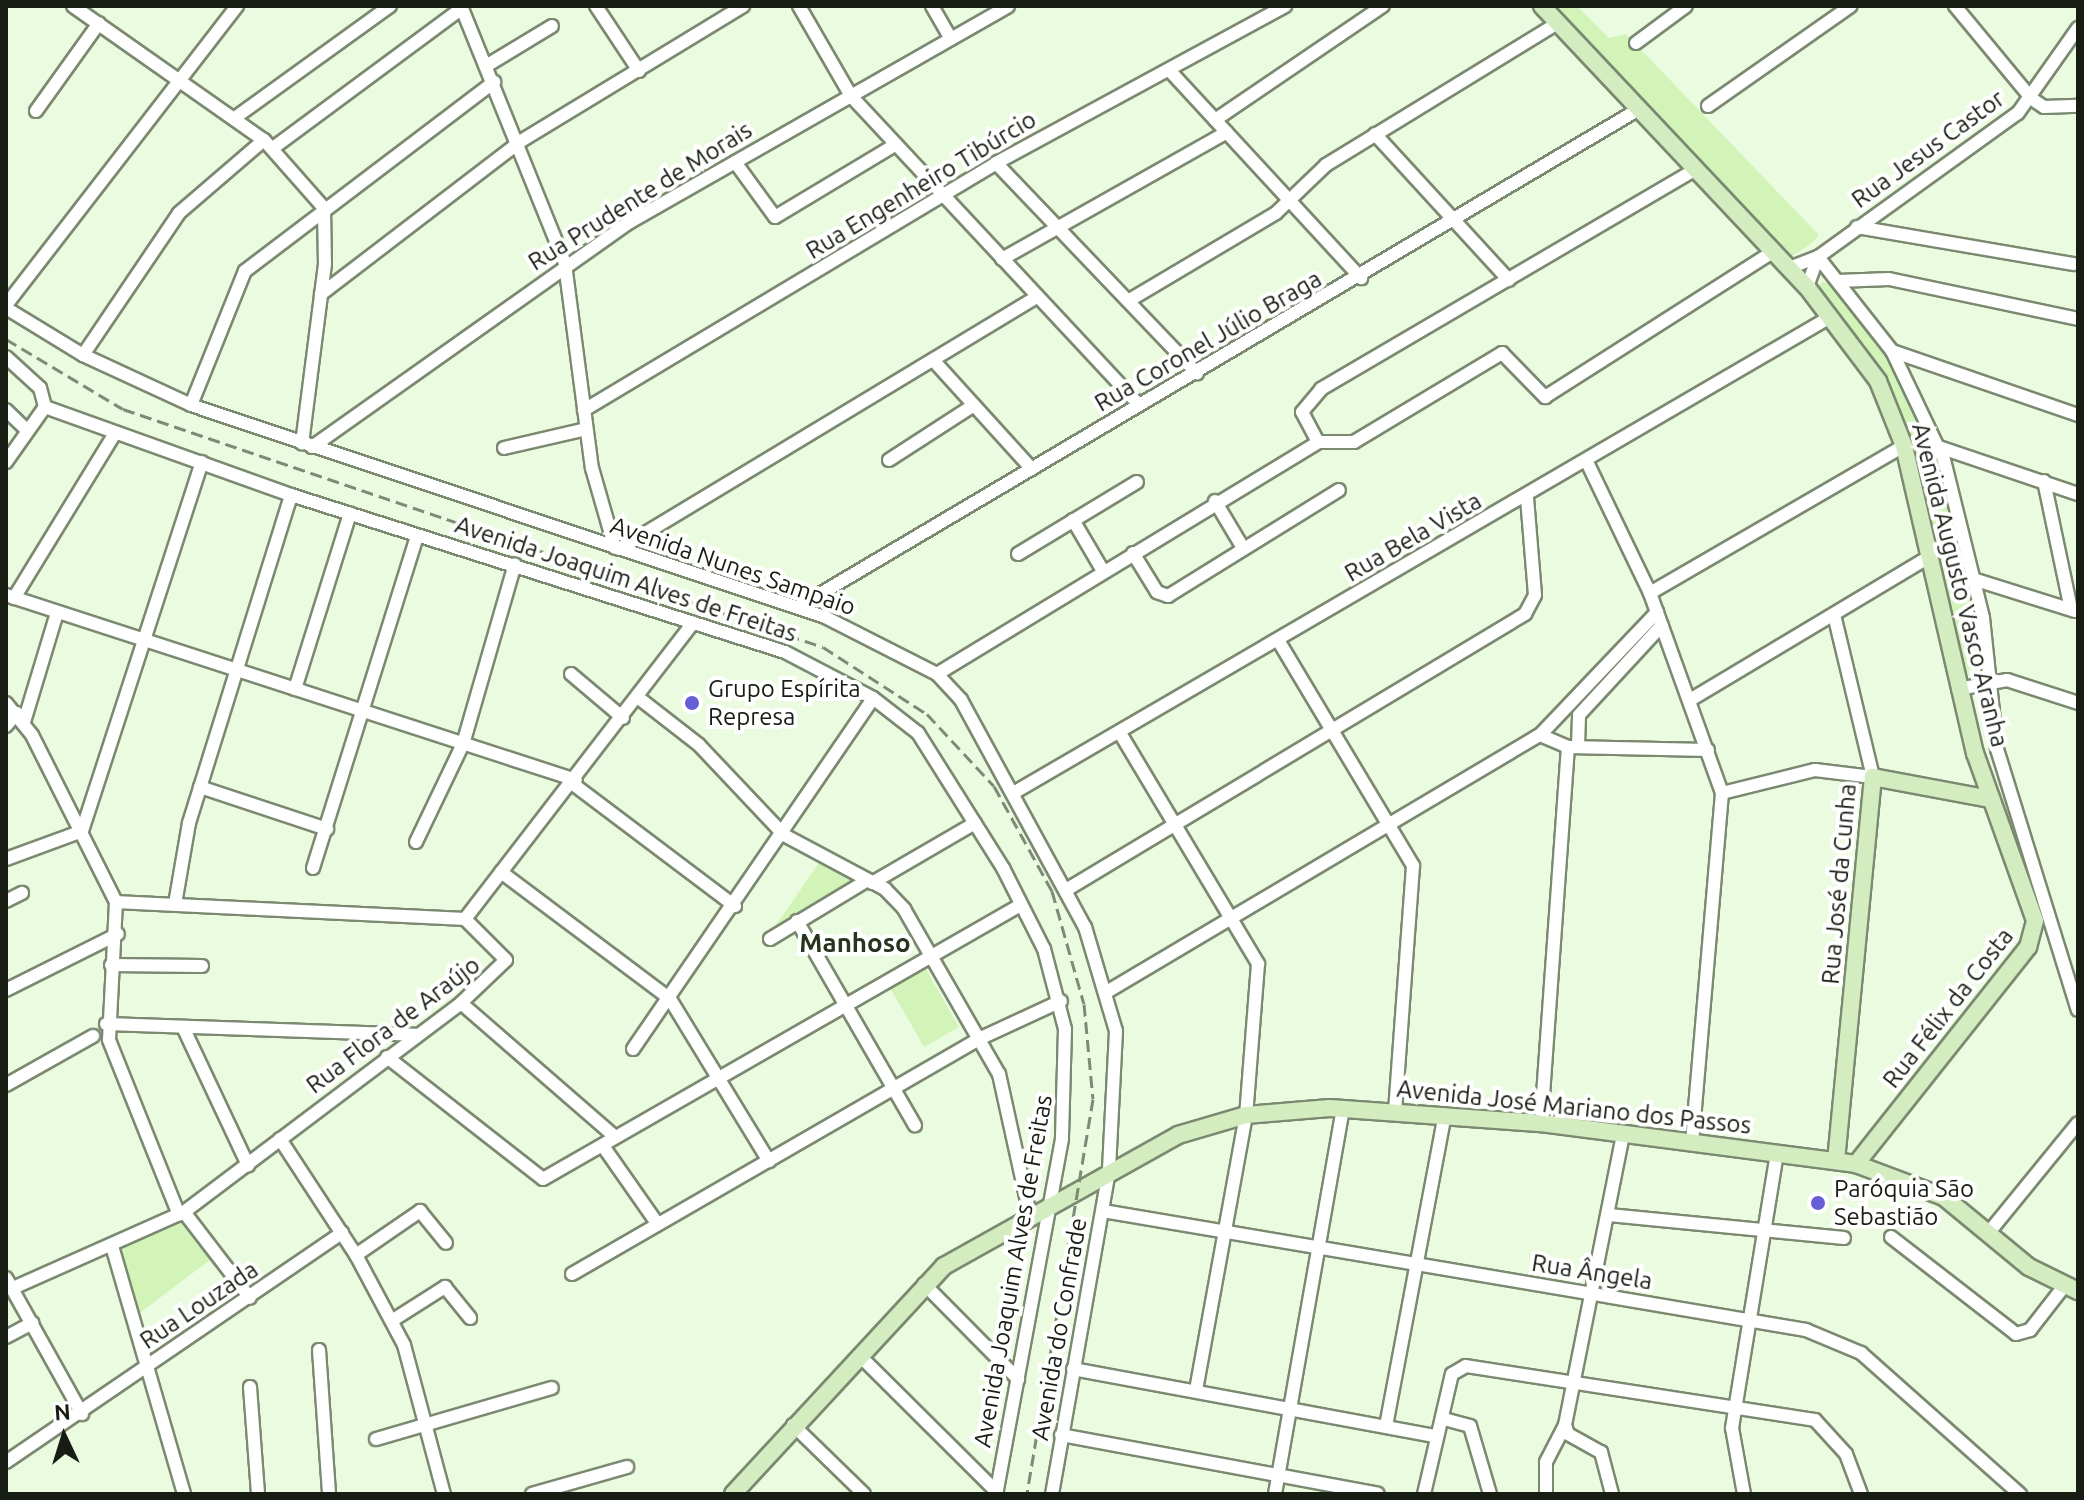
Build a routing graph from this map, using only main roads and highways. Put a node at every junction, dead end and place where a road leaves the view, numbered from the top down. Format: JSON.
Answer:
{"nodes":[{"id":1,"x":1542,"y":6,"type":"edge"},
{"id":2,"x":1991,"y":799,"type":"junction"},
{"id":3,"x":2017,"y":869,"type":"joint"},
{"id":4,"x":1836,"y":1161,"type":"junction"},
{"id":5,"x":1856,"y":1164,"type":"junction"},
{"id":6,"x":2072,"y":1288,"type":"edge"},
{"id":7,"x":733,"y":1494,"type":"edge"}],
"edges":[{"from":1,"to":2,"type":"main road","name":"Avenida Augusto Vasco Aranha"},
{"from":2,"to":3,"type":"main road","name":"Avenida Augusto Vasco Aranha"},
{"from":2,"to":4,"type":"main road","name":"Rua José da Cunha"},
{"from":3,"to":5,"type":"main road","name":"Rua Félix da Costa"},
{"from":4,"to":5,"type":"main road","name":"Avenida José Mariano dos Passos"},
{"from":4,"to":7,"type":"main road","name":"Avenida José Mariano dos Passos"},
{"from":5,"to":6,"type":"main road","name":"Avenida José Mariano dos Passos"}]}
